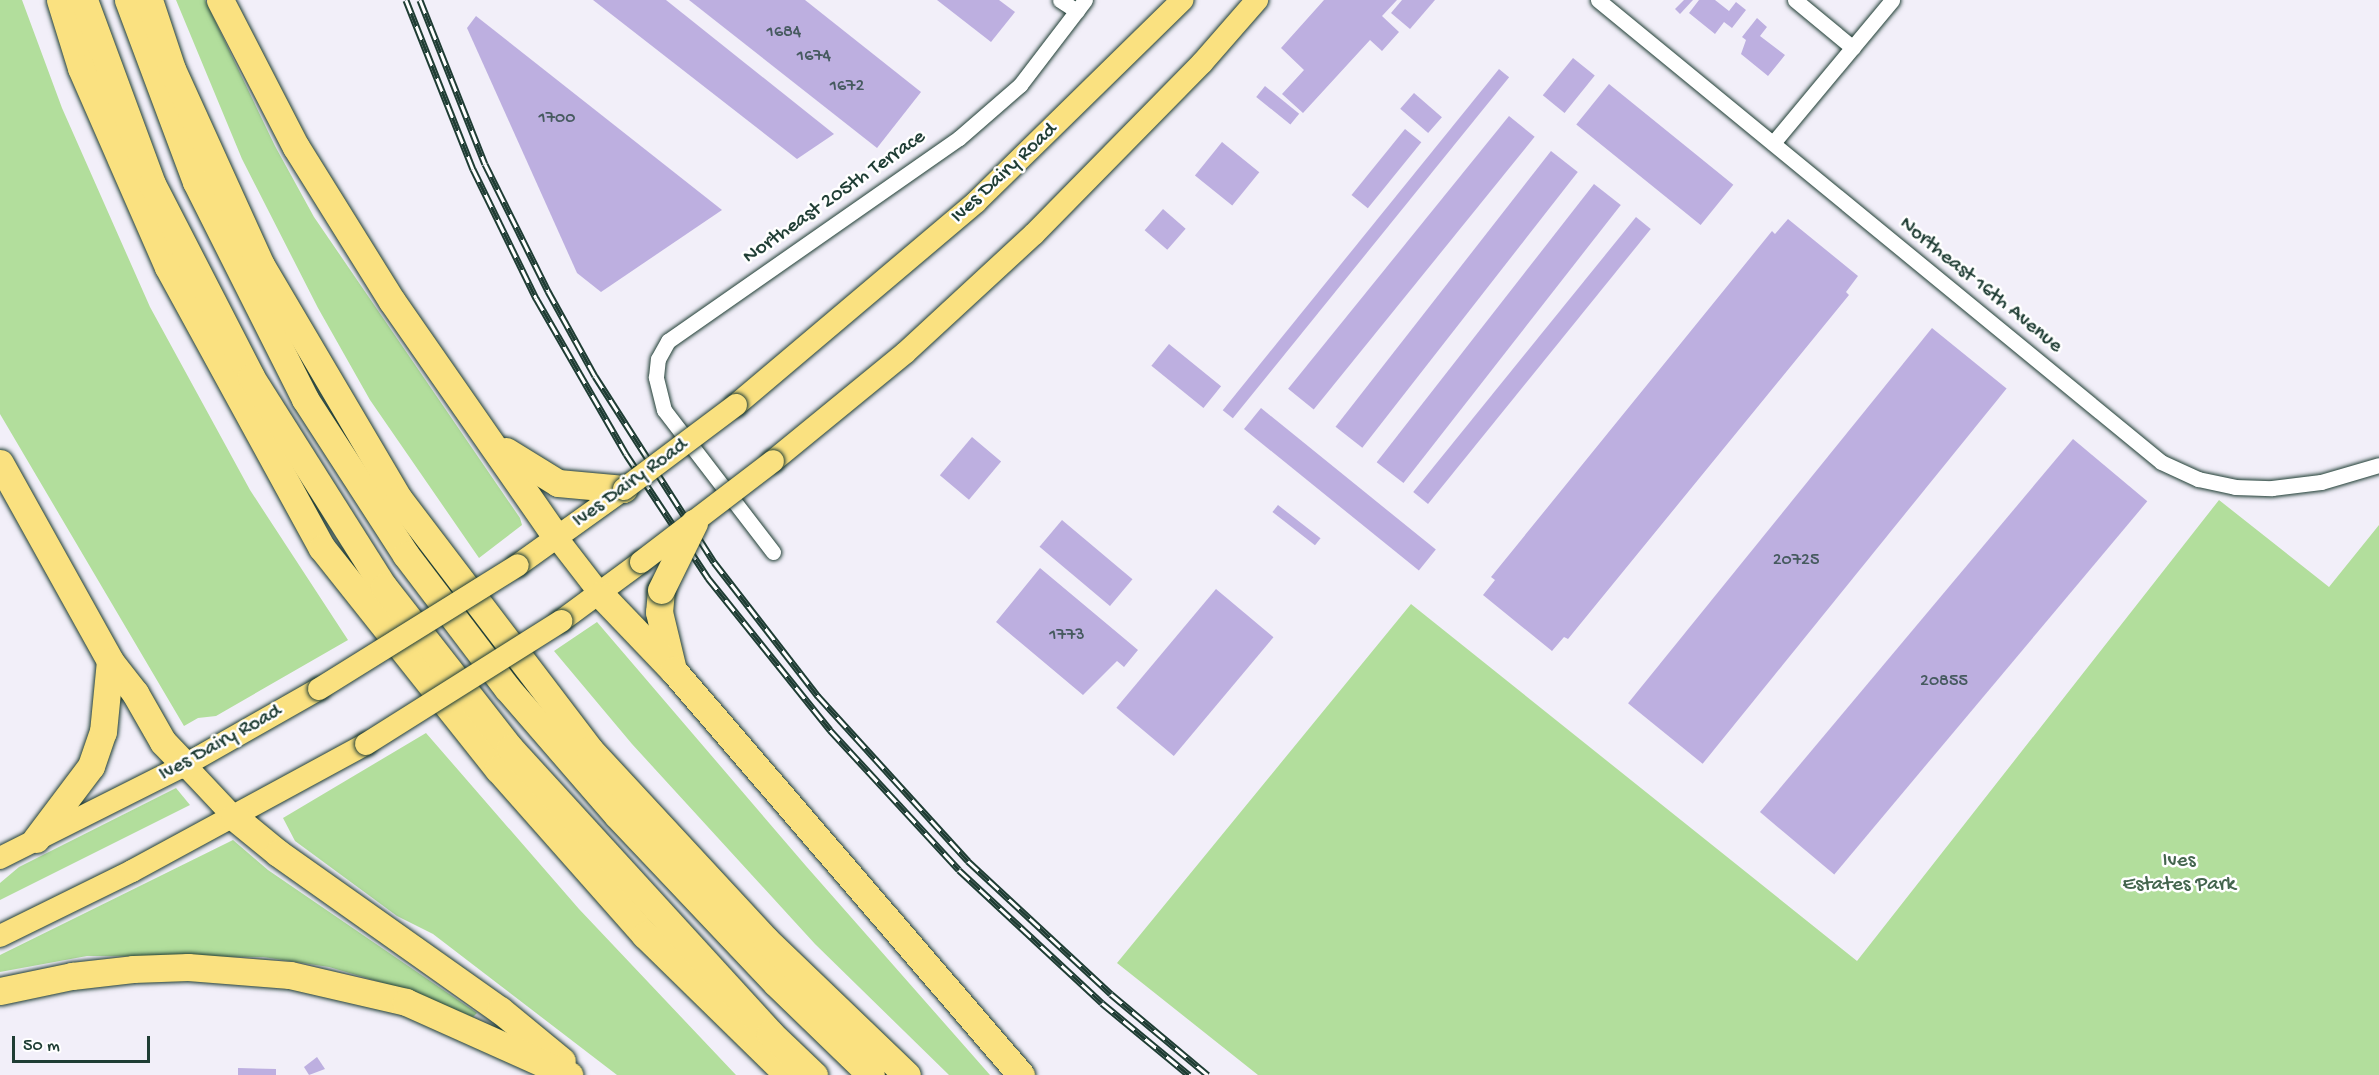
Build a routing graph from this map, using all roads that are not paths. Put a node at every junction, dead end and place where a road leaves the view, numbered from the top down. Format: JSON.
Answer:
{"nodes":[{"id":1,"x":60,"y":0,"type":"edge"},
{"id":2,"x":84,"y":0,"type":"edge"},
{"id":3,"x":128,"y":0,"type":"edge"},
{"id":4,"x":149,"y":0,"type":"edge"},
{"id":5,"x":220,"y":0,"type":"edge"},
{"id":6,"x":1060,"y":0,"type":"edge"},
{"id":7,"x":1182,"y":0,"type":"edge"},
{"id":8,"x":1257,"y":0,"type":"edge"},
{"id":9,"x":1598,"y":0,"type":"edge"},
{"id":10,"x":1795,"y":0,"type":"edge"},
{"id":11,"x":1892,"y":0,"type":"edge"},
{"id":12,"x":1081,"y":6,"type":"edge"},
{"id":13,"x":1853,"y":48,"type":"junction"},
{"id":14,"x":1773,"y":143,"type":"junction"},
{"id":15,"x":494,"y":443,"type":"junction"},
{"id":16,"x":0,"y":462,"type":"edge"},
{"id":17,"x":2379,"y":465,"type":"edge"},
{"id":18,"x":614,"y":497,"type":"junction"},
{"id":19,"x":694,"y":523,"type":"junction"},
{"id":20,"x":557,"y":538,"type":"junction"},
{"id":21,"x":773,"y":552,"type":"dead end"},
{"id":22,"x":601,"y":595,"type":"junction"},
{"id":23,"x":110,"y":661,"type":"junction"},
{"id":24,"x":673,"y":670,"type":"junction"},
{"id":25,"x":185,"y":765,"type":"junction"},
{"id":26,"x":234,"y":817,"type":"junction"},
{"id":27,"x":36,"y":839,"type":"junction"},
{"id":28,"x":0,"y":858,"type":"edge"},
{"id":29,"x":0,"y":936,"type":"edge"},
{"id":30,"x":0,"y":991,"type":"edge"},
{"id":31,"x":569,"y":1075,"type":"edge"},
{"id":32,"x":578,"y":1075,"type":"edge"},
{"id":33,"x":788,"y":1075,"type":"edge"},
{"id":34,"x":814,"y":1075,"type":"edge"},
{"id":35,"x":871,"y":1075,"type":"edge"},
{"id":36,"x":907,"y":1075,"type":"edge"},
{"id":37,"x":1021,"y":1075,"type":"edge"}],
"edges":[{"from":1,"to":33,"type":"highway"},
{"from":2,"to":34,"type":"highway"},
{"from":3,"to":35,"type":"highway"},
{"from":4,"to":36,"type":"highway"},
{"from":5,"to":15,"type":"highway"},
{"from":6,"to":12,"type":"street"},
{"from":7,"to":18,"type":"main road","name":"Ives Dairy Road","bridge":true},
{"from":8,"to":19,"type":"main road","bridge":true},
{"from":9,"to":14,"type":"street","name":"Northeast 16th Avenue"},
{"from":10,"to":13,"type":"street"},
{"from":11,"to":13,"type":"street"},
{"from":12,"to":21,"type":"street","name":"Northeast 205th Terrace"},
{"from":13,"to":14,"type":"street"},
{"from":14,"to":17,"type":"street","name":"Northeast 16th Avenue"},
{"from":15,"to":18,"type":"highway"},
{"from":15,"to":20,"type":"highway"},
{"from":16,"to":23,"type":"highway"},
{"from":18,"to":20,"type":"main road","name":"Ives Dairy Road"},
{"from":19,"to":22,"type":"main road","bridge":true},
{"from":19,"to":24,"type":"highway","bridge":true},
{"from":20,"to":22,"type":"main road"},
{"from":20,"to":25,"type":"main road","name":"Ives Dairy Road","bridge":true},
{"from":22,"to":24,"type":"highway"},
{"from":22,"to":26,"type":"main road","bridge":true},
{"from":23,"to":25,"type":"highway"},
{"from":23,"to":27,"type":"highway"},
{"from":24,"to":37,"type":"highway"},
{"from":25,"to":26,"type":"main road"},
{"from":25,"to":27,"type":"main road","name":"Ives Dairy Road"},
{"from":26,"to":29,"type":"main road"},
{"from":26,"to":32,"type":"highway"},
{"from":27,"to":28,"type":"main road","name":"Ives Dairy Road"},
{"from":30,"to":31,"type":"highway"}]}
